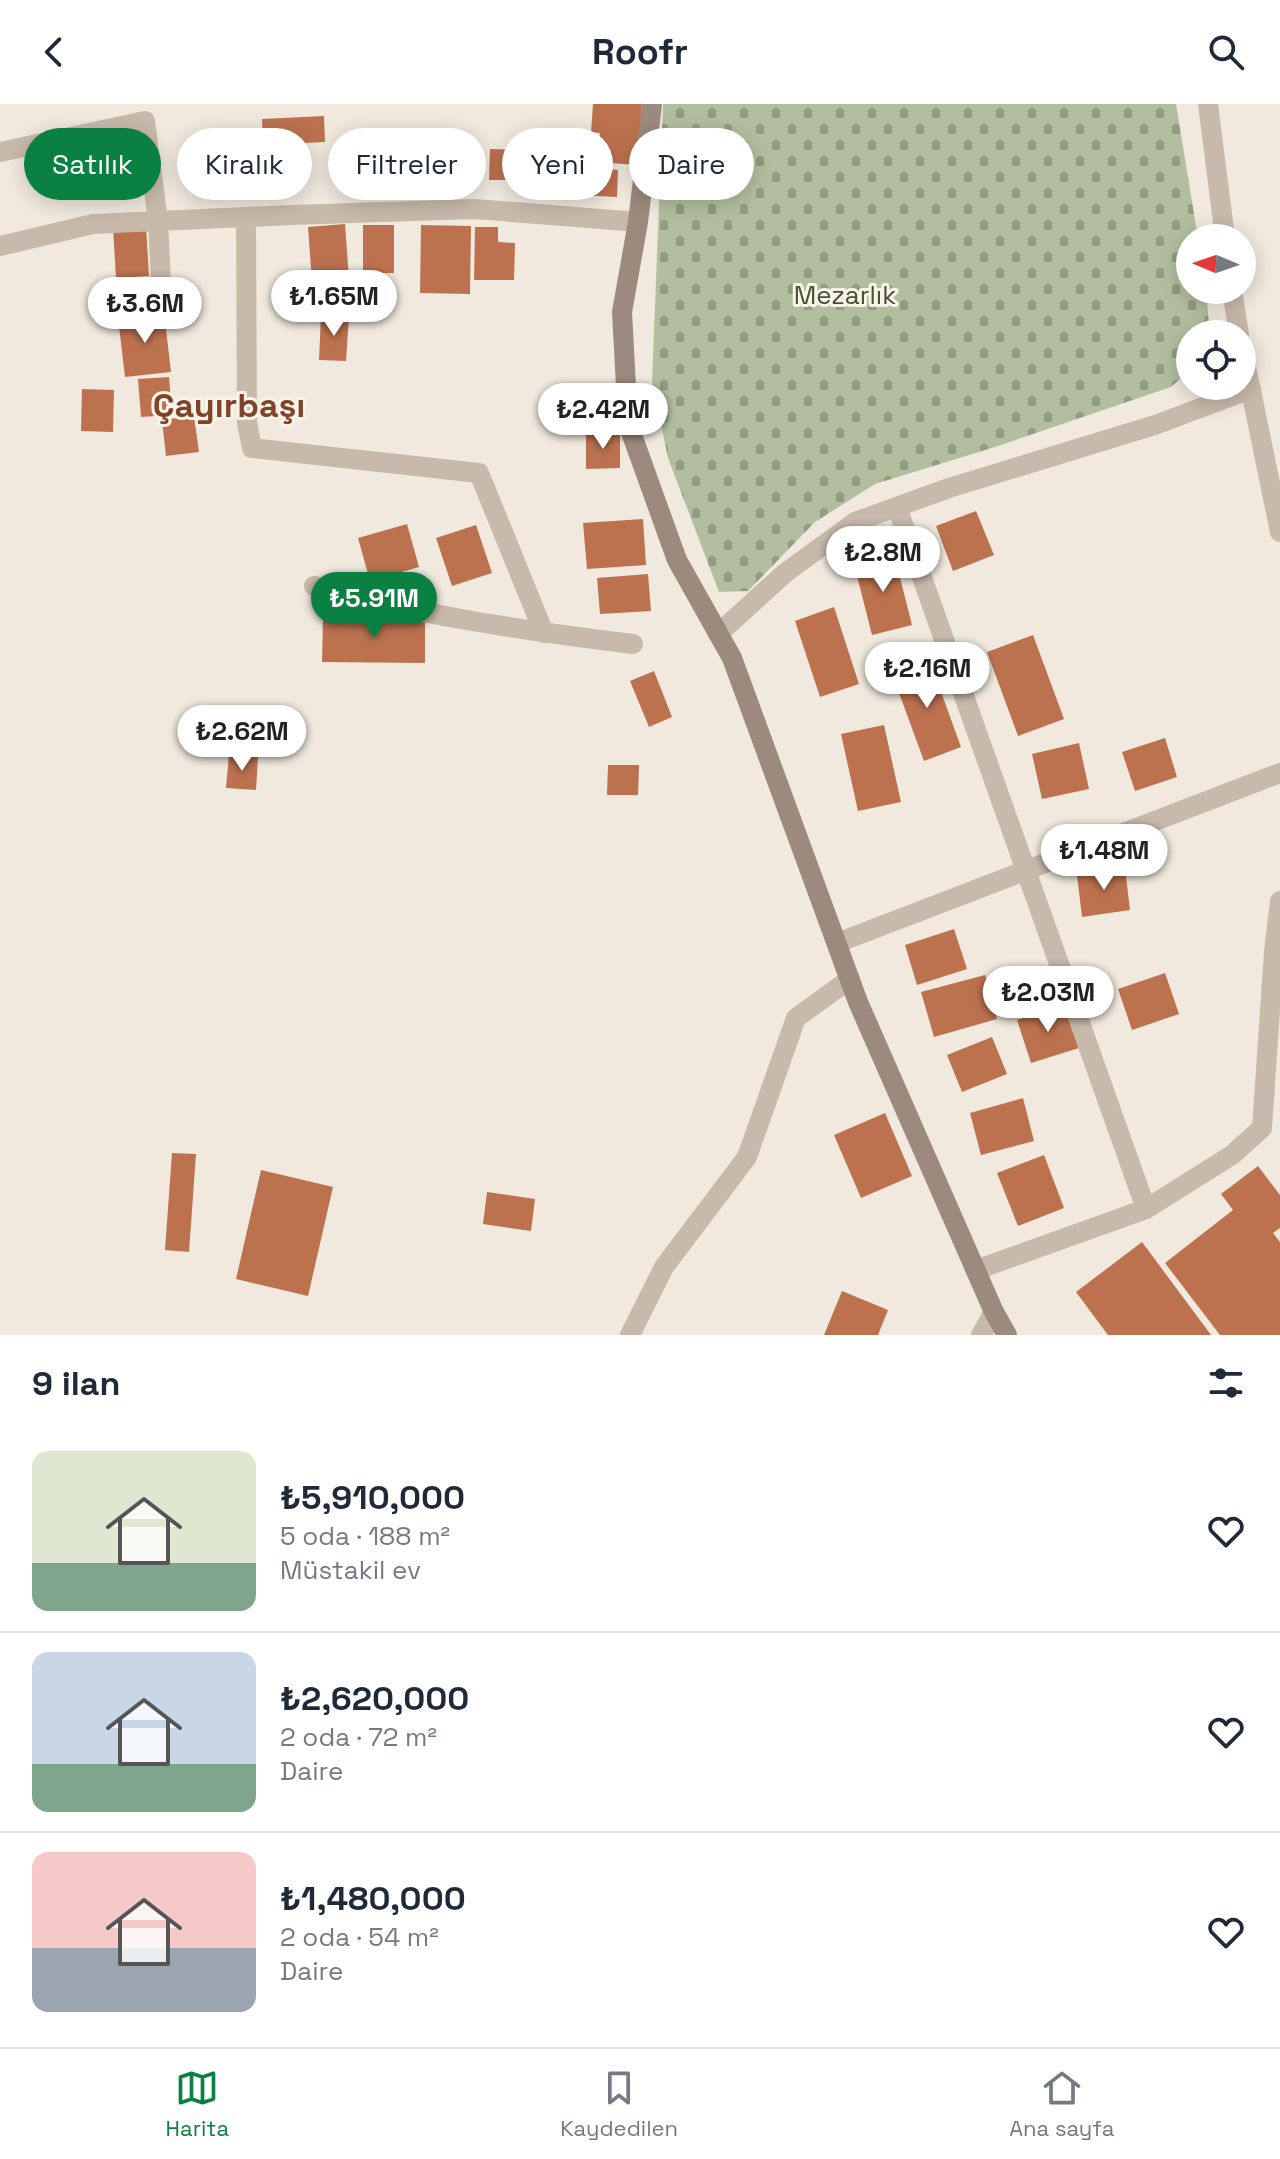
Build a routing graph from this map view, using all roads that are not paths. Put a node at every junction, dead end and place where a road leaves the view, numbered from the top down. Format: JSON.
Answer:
{"nodes":[{"id":1,"x":652,"y":104,"type":"edge"},
{"id":2,"x":1208,"y":104,"type":"edge"},
{"id":3,"x":0,"y":152,"type":"edge"},
{"id":4,"x":246,"y":217,"type":"junction"},
{"id":5,"x":158,"y":221,"type":"junction"},
{"id":6,"x":638,"y":222,"type":"junction"},
{"id":7,"x":1223,"y":224,"type":"edge"},
{"id":8,"x":0,"y":246,"type":"edge"},
{"id":9,"x":162,"y":303,"type":"dead end"},
{"id":10,"x":1222,"y":400,"type":"edge"},
{"id":11,"x":1253,"y":400,"type":"edge"},
{"id":12,"x":897,"y":507,"type":"junction"},
{"id":13,"x":1280,"y":532,"type":"edge"},
{"id":14,"x":314,"y":586,"type":"dead end"},
{"id":15,"x":544,"y":633,"type":"junction"},
{"id":16,"x":718,"y":634,"type":"junction"},
{"id":17,"x":633,"y":644,"type":"dead end"},
{"id":18,"x":1280,"y":773,"type":"edge"},
{"id":19,"x":1026,"y":869,"type":"junction"},
{"id":20,"x":1280,"y":901,"type":"edge"},
{"id":21,"x":837,"y":943,"type":"junction"},
{"id":22,"x":850,"y":979,"type":"junction"},
{"id":23,"x":1146,"y":1209,"type":"junction"},
{"id":24,"x":976,"y":1270,"type":"junction"},
{"id":25,"x":994,"y":1312,"type":"junction"},
{"id":26,"x":630,"y":1335,"type":"edge"},
{"id":27,"x":981,"y":1335,"type":"edge"},
{"id":28,"x":1007,"y":1335,"type":"edge"}],
"edges":[{"from":1,"to":6,"type":"street"},
{"from":2,"to":7,"type":"street"},
{"from":3,"to":5,"type":"street"},
{"from":4,"to":5,"type":"street"},
{"from":4,"to":6,"type":"street"},
{"from":4,"to":15,"type":"street"},
{"from":5,"to":8,"type":"street"},
{"from":5,"to":9,"type":"street"},
{"from":6,"to":16,"type":"street"},
{"from":10,"to":12,"type":"street"},
{"from":11,"to":13,"type":"street"},
{"from":12,"to":16,"type":"street"},
{"from":12,"to":19,"type":"street"},
{"from":14,"to":15,"type":"street"},
{"from":15,"to":17,"type":"street"},
{"from":16,"to":21,"type":"street"},
{"from":18,"to":19,"type":"street"},
{"from":19,"to":21,"type":"street"},
{"from":19,"to":23,"type":"street"},
{"from":20,"to":23,"type":"street"},
{"from":21,"to":22,"type":"street"},
{"from":22,"to":24,"type":"street"},
{"from":22,"to":26,"type":"street"},
{"from":23,"to":24,"type":"street"},
{"from":24,"to":25,"type":"street"},
{"from":25,"to":27,"type":"street"},
{"from":25,"to":28,"type":"street"}]}
